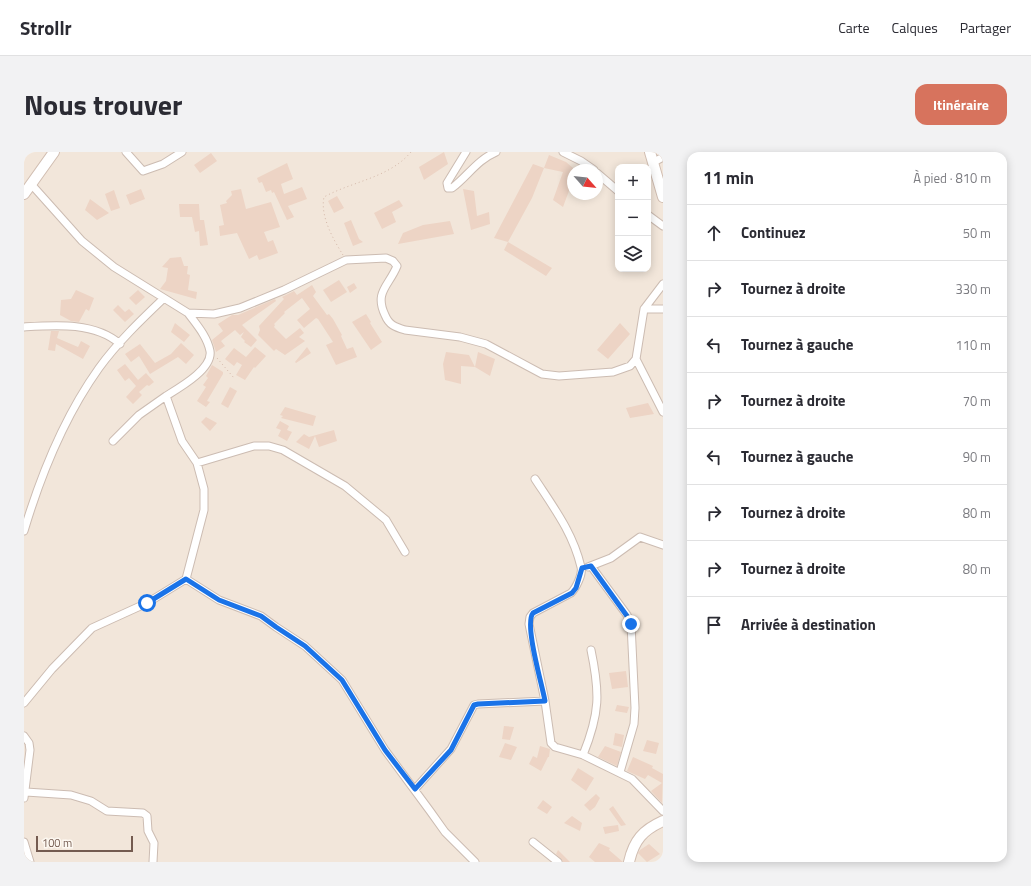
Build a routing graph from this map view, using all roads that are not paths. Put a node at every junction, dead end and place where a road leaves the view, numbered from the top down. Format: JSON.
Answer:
{"nodes":[{"id":1,"x":54,"y":152,"type":"edge"},
{"id":2,"x":126,"y":152,"type":"edge"},
{"id":3,"x":182,"y":152,"type":"edge"},
{"id":4,"x":466,"y":152,"type":"edge"},
{"id":5,"x":496,"y":152,"type":"edge"},
{"id":6,"x":563,"y":152,"type":"edge"},
{"id":7,"x":656,"y":157,"type":"edge"},
{"id":8,"x":584,"y":164,"type":"edge"},
{"id":9,"x":603,"y":178,"type":"edge"},
{"id":10,"x":31,"y":184,"type":"junction"},
{"id":11,"x":615,"y":188,"type":"edge"},
{"id":12,"x":24,"y":194,"type":"edge"},
{"id":13,"x":663,"y":197,"type":"edge"},
{"id":14,"x":651,"y":217,"type":"edge"},
{"id":15,"x":663,"y":226,"type":"edge"},
{"id":16,"x":663,"y":284,"type":"edge"},
{"id":17,"x":163,"y":299,"type":"junction"},
{"id":18,"x":644,"y":309,"type":"junction"},
{"id":19,"x":663,"y":309,"type":"edge"},
{"id":20,"x":188,"y":313,"type":"junction"},
{"id":21,"x":24,"y":327,"type":"edge"},
{"id":22,"x":120,"y":344,"type":"junction"},
{"id":23,"x":636,"y":359,"type":"junction"},
{"id":24,"x":166,"y":396,"type":"junction"},
{"id":25,"x":663,"y":412,"type":"edge"},
{"id":26,"x":113,"y":441,"type":"dead end"},
{"id":27,"x":197,"y":463,"type":"junction"},
{"id":28,"x":535,"y":479,"type":"dead end"},
{"id":29,"x":24,"y":531,"type":"edge"},
{"id":30,"x":663,"y":545,"type":"edge"},
{"id":31,"x":405,"y":552,"type":"dead end"},
{"id":32,"x":591,"y":566,"type":"junction"},
{"id":33,"x":582,"y":568,"type":"junction"},
{"id":34,"x":186,"y":579,"type":"junction"},
{"id":35,"x":591,"y":650,"type":"dead end"},
{"id":36,"x":545,"y":701,"type":"junction"},
{"id":37,"x":24,"y":702,"type":"edge"},
{"id":38,"x":24,"y":736,"type":"edge"},
{"id":39,"x":583,"y":755,"type":"junction"},
{"id":40,"x":620,"y":772,"type":"junction"},
{"id":41,"x":415,"y":789,"type":"junction"},
{"id":42,"x":25,"y":795,"type":"edge"},
{"id":43,"x":663,"y":811,"type":"edge"},
{"id":44,"x":663,"y":821,"type":"edge"},
{"id":45,"x":24,"y":842,"type":"edge"},
{"id":46,"x":533,"y":842,"type":"dead end"},
{"id":47,"x":30,"y":862,"type":"edge"},
{"id":48,"x":153,"y":862,"type":"edge"},
{"id":49,"x":475,"y":862,"type":"edge"},
{"id":50,"x":558,"y":862,"type":"edge"},
{"id":51,"x":629,"y":862,"type":"edge"}],
"edges":[{"from":1,"to":10,"type":"street"},
{"from":2,"to":3,"type":"street"},
{"from":4,"to":5,"type":"street"},
{"from":6,"to":8,"type":"street"},
{"from":7,"to":13,"type":"street"},
{"from":9,"to":11,"type":"street"},
{"from":10,"to":12,"type":"street"},
{"from":10,"to":17,"type":"street"},
{"from":14,"to":15,"type":"street"},
{"from":16,"to":18,"type":"street"},
{"from":17,"to":20,"type":"street"},
{"from":17,"to":22,"type":"street"},
{"from":18,"to":19,"type":"street"},
{"from":18,"to":23,"type":"street"},
{"from":20,"to":23,"type":"street"},
{"from":20,"to":24,"type":"street"},
{"from":21,"to":22,"type":"street"},
{"from":22,"to":29,"type":"street"},
{"from":23,"to":25,"type":"street"},
{"from":24,"to":26,"type":"street"},
{"from":24,"to":27,"type":"street"},
{"from":27,"to":31,"type":"street"},
{"from":27,"to":34,"type":"street"},
{"from":28,"to":33,"type":"street"},
{"from":30,"to":32,"type":"street"},
{"from":32,"to":33,"type":"street"},
{"from":32,"to":40,"type":"street"},
{"from":33,"to":36,"type":"street"},
{"from":34,"to":37,"type":"street"},
{"from":34,"to":41,"type":"street"},
{"from":35,"to":39,"type":"street"},
{"from":36,"to":39,"type":"street"},
{"from":36,"to":41,"type":"street"},
{"from":38,"to":42,"type":"street"},
{"from":39,"to":40,"type":"street"},
{"from":40,"to":43,"type":"street"},
{"from":41,"to":49,"type":"street"},
{"from":42,"to":48,"type":"street"},
{"from":44,"to":51,"type":"street"},
{"from":45,"to":47,"type":"street"},
{"from":46,"to":50,"type":"street"}]}
